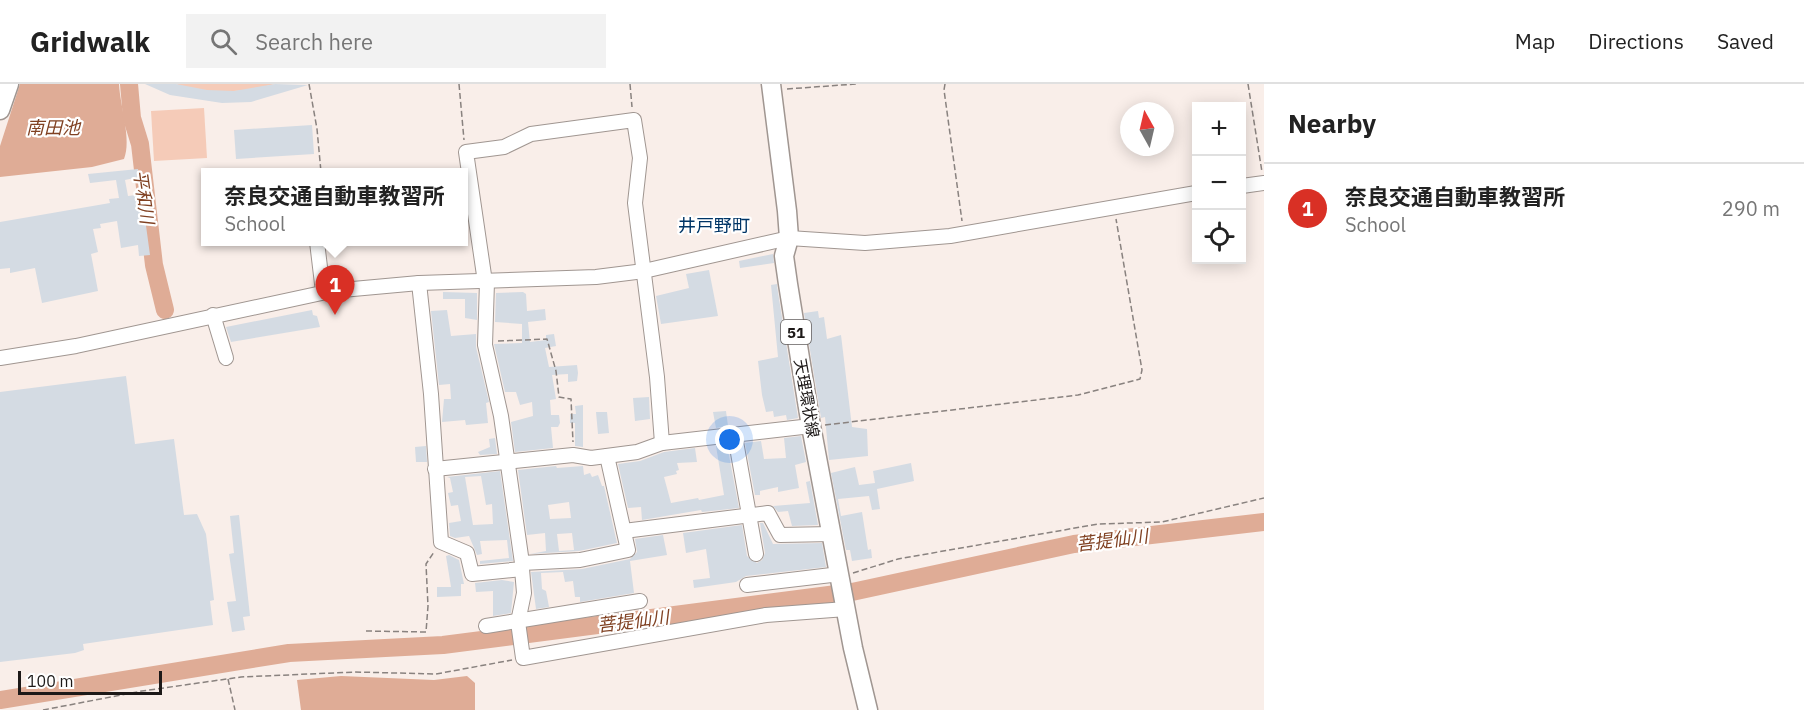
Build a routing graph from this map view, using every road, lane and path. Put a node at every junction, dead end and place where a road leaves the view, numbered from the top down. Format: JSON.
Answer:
{"nodes":[{"id":1,"x":9,"y":84,"type":"edge"},
{"id":2,"x":309,"y":84,"type":"edge"},
{"id":3,"x":459,"y":84,"type":"edge"},
{"id":4,"x":630,"y":84,"type":"edge"},
{"id":5,"x":856,"y":84,"type":"edge"},
{"id":6,"x":945,"y":84,"type":"edge"},
{"id":7,"x":1248,"y":84,"type":"edge"},
{"id":8,"x":771,"y":87,"type":"edge"},
{"id":9,"x":0,"y":108,"type":"edge"},
{"id":10,"x":634,"y":120,"type":"junction"},
{"id":11,"x":466,"y":152,"type":"junction"},
{"id":12,"x":321,"y":168,"type":"edge"},
{"id":13,"x":1263,"y":177,"type":"edge"},
{"id":14,"x":1246,"y":184,"type":"edge"},
{"id":15,"x":1192,"y":194,"type":"edge"},
{"id":16,"x":1114,"y":206,"type":"junction"},
{"id":17,"x":963,"y":234,"type":"junction"},
{"id":18,"x":789,"y":238,"type":"junction"},
{"id":19,"x":317,"y":246,"type":"edge"},
{"id":20,"x":644,"y":271,"type":"junction"},
{"id":21,"x":486,"y":282,"type":"junction"},
{"id":22,"x":419,"y":283,"type":"junction"},
{"id":23,"x":323,"y":292,"type":"junction"},
{"id":24,"x":213,"y":315,"type":"junction"},
{"id":25,"x":485,"y":341,"type":"junction"},
{"id":26,"x":0,"y":358,"type":"edge"},
{"id":27,"x":226,"y":358,"type":"dead end"},
{"id":28,"x":811,"y":426,"type":"junction"},
{"id":29,"x":735,"y":436,"type":"junction"},
{"id":30,"x":662,"y":443,"type":"junction"},
{"id":31,"x":573,"y":455,"type":"junction"},
{"id":32,"x":607,"y":456,"type":"junction"},
{"id":33,"x":508,"y":464,"type":"junction"},
{"id":34,"x":435,"y":469,"type":"junction"},
{"id":35,"x":1264,"y":498,"type":"edge"},
{"id":36,"x":750,"y":517,"type":"junction"},
{"id":37,"x":624,"y":531,"type":"junction"},
{"id":38,"x":832,"y":534,"type":"junction"},
{"id":39,"x":441,"y":542,"type":"junction"},
{"id":40,"x":756,"y":554,"type":"dead end"},
{"id":41,"x":522,"y":566,"type":"junction"},
{"id":42,"x":840,"y":576,"type":"junction"},
{"id":43,"x":747,"y":585,"type":"dead end"},
{"id":44,"x":640,"y":601,"type":"dead end"},
{"id":45,"x":845,"y":607,"type":"junction"},
{"id":46,"x":518,"y":623,"type":"junction"},
{"id":47,"x":486,"y":626,"type":"dead end"},
{"id":48,"x":366,"y":631,"type":"dead end"},
{"id":49,"x":523,"y":656,"type":"junction"},
{"id":50,"x":228,"y":678,"type":"junction"},
{"id":51,"x":43,"y":710,"type":"edge"},
{"id":52,"x":235,"y":710,"type":"edge"},
{"id":53,"x":868,"y":710,"type":"edge"}],
"edges":[{"from":1,"to":9,"type":"main road"},
{"from":2,"to":12,"type":"path"},
{"from":3,"to":11,"type":"path"},
{"from":4,"to":10,"type":"path"},
{"from":5,"to":8,"type":"path"},
{"from":6,"to":17,"type":"path"},
{"from":7,"to":13,"type":"path"},
{"from":8,"to":18,"type":"main road","name":"天理環状線","number":"51"},
{"from":10,"to":11,"type":"street"},
{"from":10,"to":20,"type":"street"},
{"from":11,"to":21,"type":"street"},
{"from":13,"to":14,"type":"street"},
{"from":15,"to":16,"type":"street"},
{"from":16,"to":17,"type":"street"},
{"from":16,"to":28,"type":"path"},
{"from":17,"to":18,"type":"street"},
{"from":18,"to":20,"type":"street"},
{"from":18,"to":28,"type":"main road","name":"天理環状線","number":"51"},
{"from":19,"to":23,"type":"street"},
{"from":20,"to":21,"type":"street"},
{"from":20,"to":30,"type":"street"},
{"from":21,"to":22,"type":"street"},
{"from":21,"to":25,"type":"street"},
{"from":22,"to":23,"type":"street"},
{"from":22,"to":34,"type":"street"},
{"from":23,"to":24,"type":"street"},
{"from":24,"to":26,"type":"street"},
{"from":24,"to":27,"type":"street"},
{"from":25,"to":31,"type":"path"},
{"from":25,"to":33,"type":"street"},
{"from":28,"to":29,"type":"street"},
{"from":28,"to":38,"type":"main road","name":"天理環状線","number":"51"},
{"from":29,"to":30,"type":"street"},
{"from":29,"to":36,"type":"street"},
{"from":30,"to":32,"type":"street"},
{"from":31,"to":32,"type":"street"},
{"from":31,"to":33,"type":"street"},
{"from":32,"to":37,"type":"street"},
{"from":33,"to":34,"type":"street"},
{"from":33,"to":41,"type":"street"},
{"from":34,"to":39,"type":"street"},
{"from":35,"to":42,"type":"path"},
{"from":36,"to":37,"type":"street"},
{"from":36,"to":38,"type":"street"},
{"from":36,"to":40,"type":"street"},
{"from":37,"to":41,"type":"street"},
{"from":38,"to":42,"type":"main road","name":"天理環状線","number":"51"},
{"from":39,"to":41,"type":"street"},
{"from":39,"to":48,"type":"path"},
{"from":41,"to":46,"type":"street"},
{"from":42,"to":43,"type":"street"},
{"from":42,"to":45,"type":"main road","name":"天理環状線","number":"51"},
{"from":44,"to":46,"type":"street"},
{"from":45,"to":49,"type":"street"},
{"from":45,"to":53,"type":"main road","name":"天理環状線","number":"51"},
{"from":46,"to":47,"type":"street"},
{"from":46,"to":49,"type":"street"},
{"from":49,"to":50,"type":"path"},
{"from":50,"to":51,"type":"path"},
{"from":50,"to":52,"type":"path"}]}
